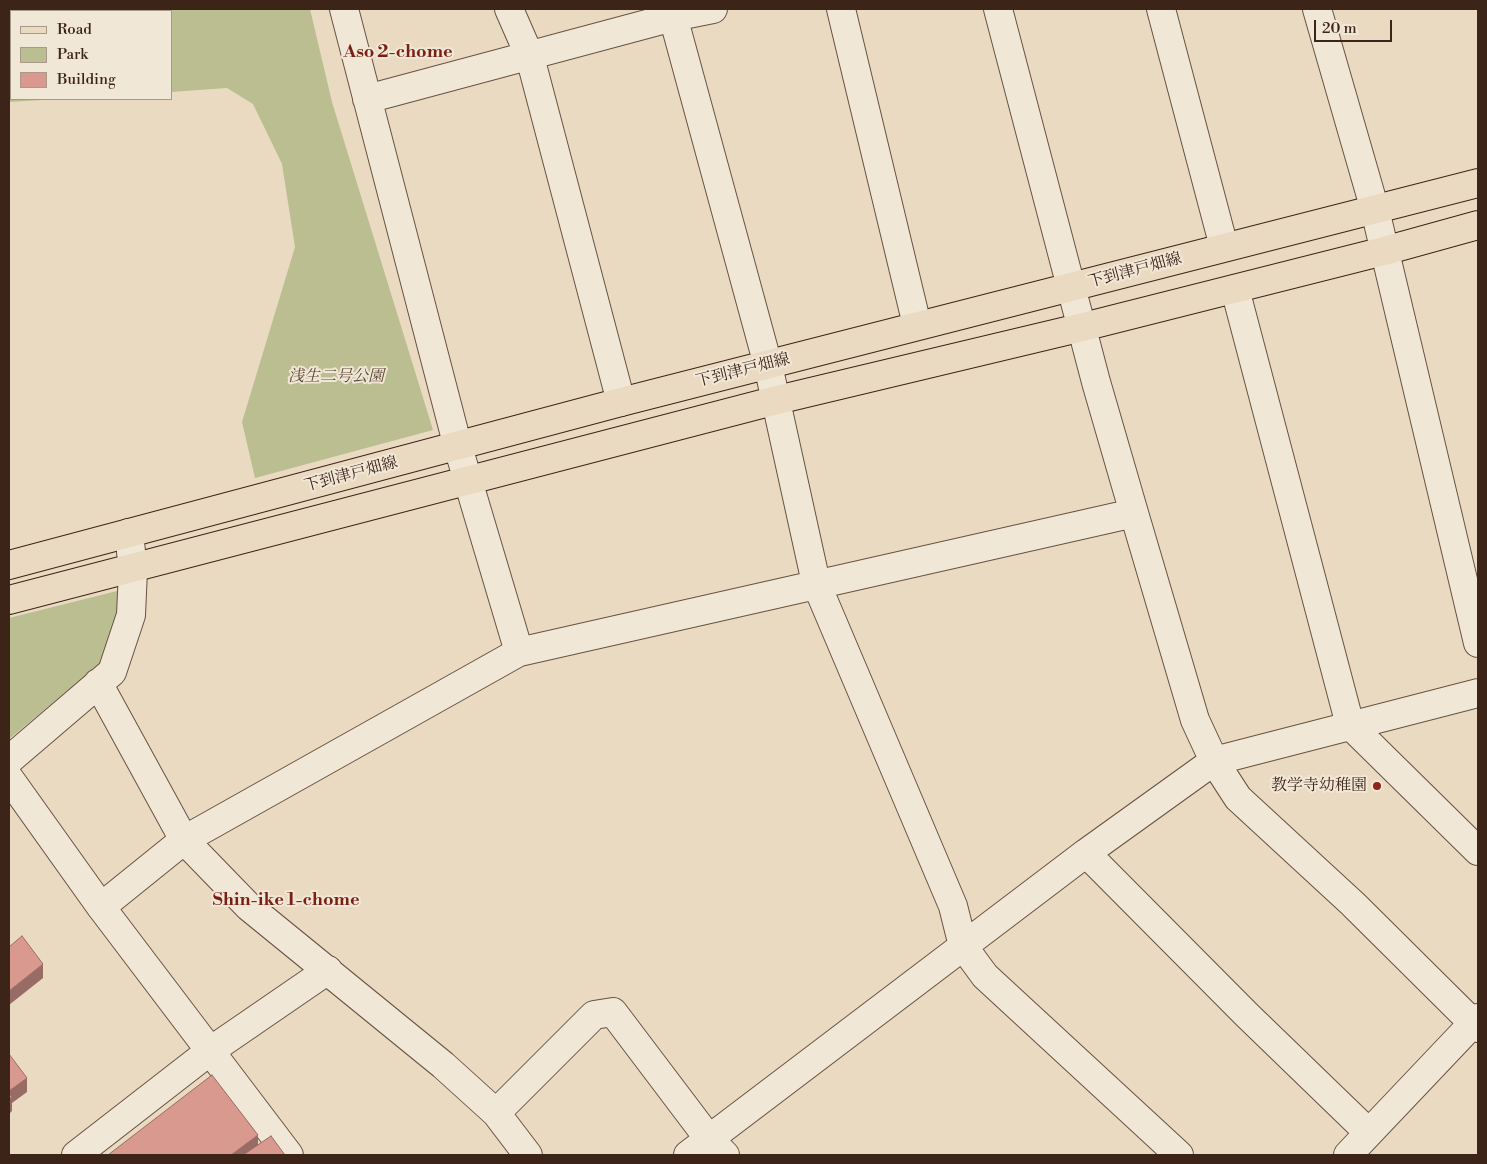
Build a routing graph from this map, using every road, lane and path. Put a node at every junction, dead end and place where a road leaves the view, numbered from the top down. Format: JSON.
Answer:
{"nodes":[{"id":1,"x":344,"y":9,"type":"edge"},
{"id":2,"x":509,"y":9,"type":"edge"},
{"id":3,"x":713,"y":9,"type":"edge"},
{"id":4,"x":840,"y":9,"type":"edge"},
{"id":5,"x":998,"y":9,"type":"edge"},
{"id":6,"x":1161,"y":9,"type":"edge"},
{"id":7,"x":1317,"y":9,"type":"edge"},
{"id":8,"x":672,"y":13,"type":"edge"},
{"id":9,"x":530,"y":57,"type":"junction"},
{"id":10,"x":367,"y":100,"type":"junction"},
{"id":11,"x":1478,"y":183,"type":"edge"},
{"id":12,"x":1375,"y":210,"type":"junction"},
{"id":13,"x":1478,"y":225,"type":"edge"},
{"id":14,"x":1224,"y":248,"type":"junction"},
{"id":15,"x":1384,"y":251,"type":"junction"},
{"id":16,"x":1073,"y":287,"type":"junction"},
{"id":17,"x":1235,"y":289,"type":"junction"},
{"id":18,"x":917,"y":325,"type":"junction"},
{"id":19,"x":1083,"y":327,"type":"junction"},
{"id":20,"x":768,"y":364,"type":"junction"},
{"id":21,"x":777,"y":400,"type":"junction"},
{"id":22,"x":621,"y":402,"type":"junction"},
{"id":23,"x":458,"y":447,"type":"junction"},
{"id":24,"x":467,"y":482,"type":"junction"},
{"id":25,"x":1134,"y":513,"type":"junction"},
{"id":26,"x":129,"y":533,"type":"junction"},
{"id":27,"x":9,"y":564,"type":"edge"},
{"id":28,"x":132,"y":570,"type":"junction"},
{"id":29,"x":816,"y":583,"type":"junction"},
{"id":30,"x":9,"y":600,"type":"edge"},
{"id":31,"x":1478,"y":643,"type":"edge"},
{"id":32,"x":519,"y":652,"type":"junction"},
{"id":33,"x":98,"y":683,"type":"junction"},
{"id":34,"x":1478,"y":693,"type":"edge"},
{"id":35,"x":1350,"y":725,"type":"junction"},
{"id":36,"x":9,"y":760,"type":"edge"},
{"id":37,"x":1214,"y":761,"type":"junction"},
{"id":38,"x":9,"y":778,"type":"edge"},
{"id":39,"x":184,"y":840,"type":"junction"},
{"id":40,"x":1478,"y":851,"type":"edge"},
{"id":41,"x":1086,"y":853,"type":"junction"},
{"id":42,"x":101,"y":907,"type":"junction"},
{"id":43,"x":963,"y":946,"type":"junction"},
{"id":44,"x":328,"y":970,"type":"junction"},
{"id":45,"x":1476,"y":1023,"type":"edge"},
{"id":46,"x":210,"y":1051,"type":"junction"},
{"id":47,"x":496,"y":1113,"type":"junction"},
{"id":48,"x":1369,"y":1133,"type":"junction"},
{"id":49,"x":708,"y":1150,"type":"edge"},
{"id":50,"x":76,"y":1155,"type":"edge"},
{"id":51,"x":289,"y":1155,"type":"edge"},
{"id":52,"x":528,"y":1155,"type":"edge"},
{"id":53,"x":1179,"y":1155,"type":"edge"},
{"id":54,"x":1348,"y":1155,"type":"edge"}],
"edges":[{"from":1,"to":10,"type":"street"},
{"from":2,"to":9,"type":"street"},
{"from":3,"to":8,"type":"street"},
{"from":4,"to":18,"type":"street"},
{"from":5,"to":16,"type":"street"},
{"from":6,"to":14,"type":"street"},
{"from":7,"to":12,"type":"street"},
{"from":8,"to":9,"type":"street"},
{"from":8,"to":20,"type":"street"},
{"from":9,"to":10,"type":"street"},
{"from":9,"to":22,"type":"street"},
{"from":10,"to":23,"type":"street"},
{"from":11,"to":12,"type":"main road","name":"下到津戸畑線"},
{"from":12,"to":14,"type":"main road","name":"下到津戸畑線"},
{"from":12,"to":15,"type":"street"},
{"from":13,"to":15,"type":"main road"},
{"from":14,"to":16,"type":"main road","name":"下到津戸畑線"},
{"from":15,"to":17,"type":"main road"},
{"from":15,"to":31,"type":"street"},
{"from":16,"to":18,"type":"main road","name":"下到津戸畑線"},
{"from":16,"to":19,"type":"street"},
{"from":17,"to":19,"type":"main road"},
{"from":17,"to":35,"type":"street"},
{"from":18,"to":20,"type":"main road","name":"下到津戸畑線"},
{"from":19,"to":21,"type":"main road"},
{"from":19,"to":25,"type":"street"},
{"from":20,"to":21,"type":"street"},
{"from":20,"to":22,"type":"main road","name":"下到津戸畑線"},
{"from":21,"to":24,"type":"main road"},
{"from":21,"to":29,"type":"street"},
{"from":22,"to":23,"type":"main road","name":"下到津戸畑線"},
{"from":23,"to":24,"type":"street"},
{"from":23,"to":26,"type":"main road","name":"下到津戸畑線"},
{"from":24,"to":28,"type":"main road"},
{"from":24,"to":32,"type":"street"},
{"from":25,"to":29,"type":"street"},
{"from":25,"to":37,"type":"street"},
{"from":26,"to":27,"type":"main road","name":"下到津戸畑線"},
{"from":26,"to":28,"type":"street"},
{"from":28,"to":30,"type":"main road"},
{"from":28,"to":33,"type":"street"},
{"from":29,"to":32,"type":"street"},
{"from":29,"to":43,"type":"street"},
{"from":32,"to":39,"type":"street"},
{"from":33,"to":36,"type":"street"},
{"from":33,"to":39,"type":"street"},
{"from":34,"to":35,"type":"street"},
{"from":35,"to":37,"type":"street"},
{"from":35,"to":40,"type":"street"},
{"from":37,"to":41,"type":"street"},
{"from":37,"to":45,"type":"street"},
{"from":38,"to":42,"type":"street"},
{"from":39,"to":42,"type":"street"},
{"from":39,"to":44,"type":"street"},
{"from":41,"to":43,"type":"street"},
{"from":41,"to":48,"type":"street"},
{"from":42,"to":46,"type":"street"},
{"from":43,"to":49,"type":"street"},
{"from":43,"to":53,"type":"street"},
{"from":44,"to":46,"type":"street"},
{"from":44,"to":47,"type":"street"},
{"from":45,"to":48,"type":"street"},
{"from":46,"to":50,"type":"street"},
{"from":46,"to":51,"type":"street"},
{"from":47,"to":49,"type":"street"},
{"from":47,"to":52,"type":"street"},
{"from":48,"to":54,"type":"street"}]}
